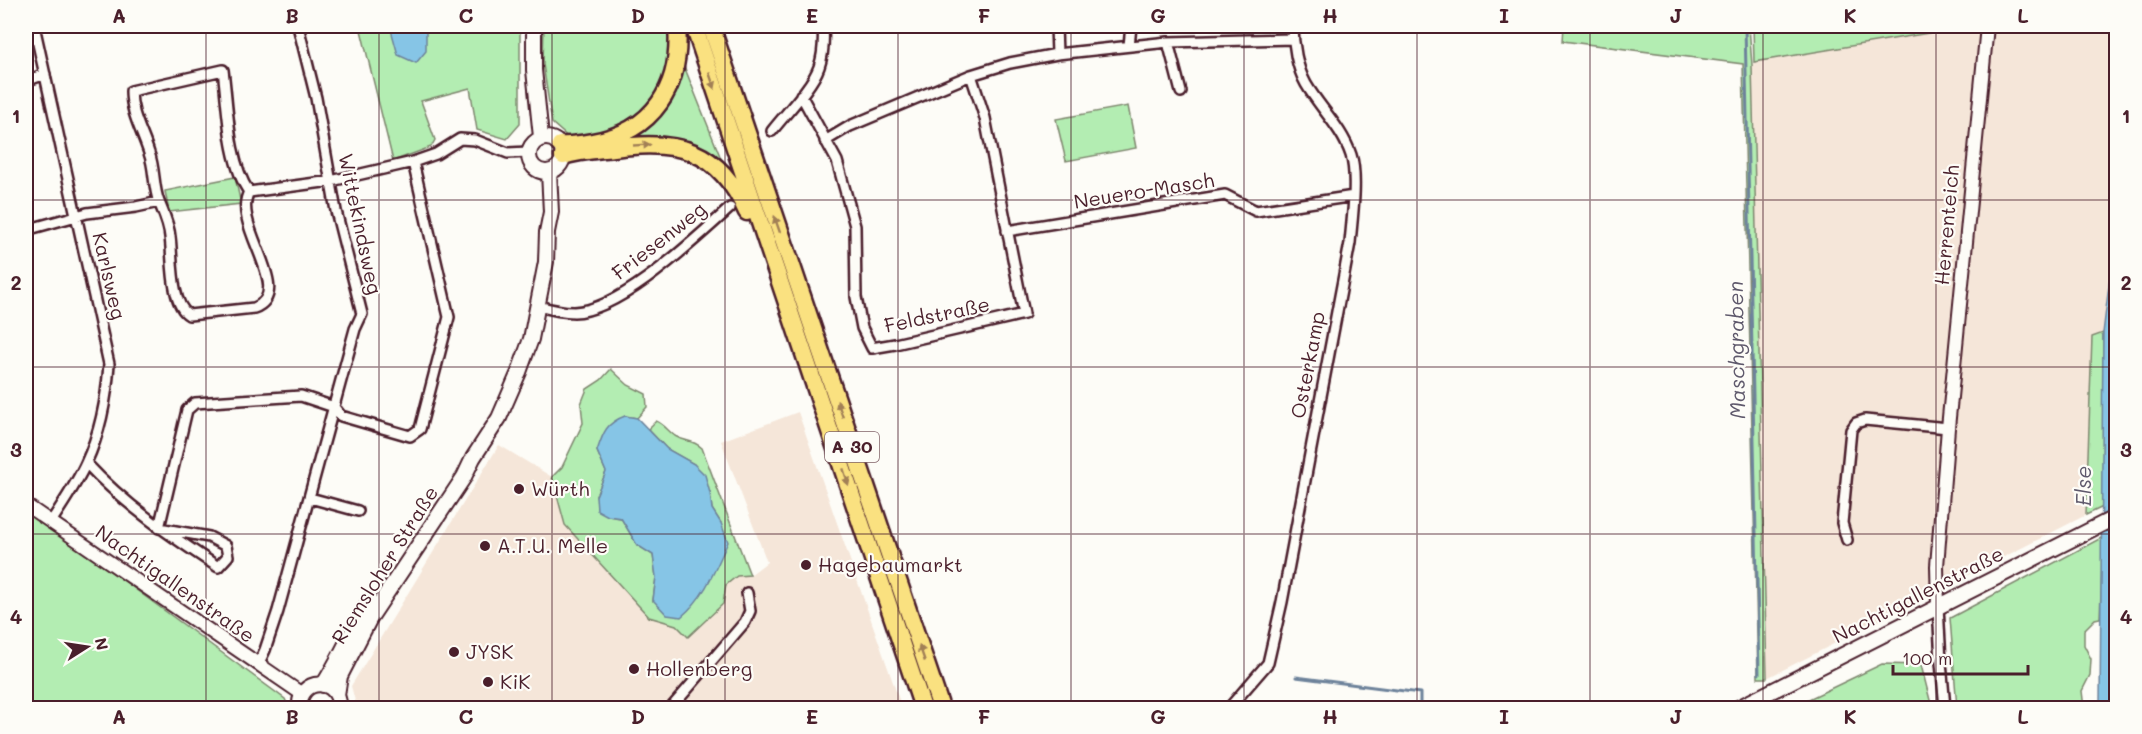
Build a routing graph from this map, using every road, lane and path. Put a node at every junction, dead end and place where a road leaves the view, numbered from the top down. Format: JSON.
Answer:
{"nodes":[{"id":1,"x":298,"y":26,"type":"edge"},
{"id":2,"x":534,"y":26,"type":"edge"},
{"id":3,"x":677,"y":26,"type":"edge"},
{"id":4,"x":693,"y":26,"type":"edge"},
{"id":5,"x":711,"y":26,"type":"edge"},
{"id":6,"x":823,"y":26,"type":"edge"},
{"id":7,"x":1056,"y":26,"type":"edge"},
{"id":8,"x":1131,"y":26,"type":"edge"},
{"id":9,"x":1293,"y":26,"type":"edge"},
{"id":10,"x":1987,"y":26,"type":"edge"},
{"id":11,"x":35,"y":30,"type":"dead end"},
{"id":12,"x":1293,"y":39,"type":"junction"},
{"id":13,"x":1168,"y":42,"type":"junction"},
{"id":14,"x":1129,"y":46,"type":"junction"},
{"id":15,"x":1057,"y":54,"type":"junction"},
{"id":16,"x":45,"y":74,"type":"junction"},
{"id":17,"x":971,"y":75,"type":"junction"},
{"id":18,"x":26,"y":81,"type":"edge"},
{"id":19,"x":1180,"y":92,"type":"dead end"},
{"id":20,"x":801,"y":95,"type":"junction"},
{"id":21,"x":772,"y":131,"type":"dead end"},
{"id":22,"x":542,"y":137,"type":"junction"},
{"id":23,"x":825,"y":141,"type":"junction"},
{"id":24,"x":562,"y":150,"type":"junction"},
{"id":25,"x":528,"y":152,"type":"junction"},
{"id":26,"x":413,"y":162,"type":"junction"},
{"id":27,"x":545,"y":172,"type":"junction"},
{"id":28,"x":331,"y":181,"type":"junction"},
{"id":29,"x":249,"y":192,"type":"junction"},
{"id":30,"x":1354,"y":196,"type":"junction"},
{"id":31,"x":159,"y":202,"type":"junction"},
{"id":32,"x":730,"y":208,"type":"dead end"},
{"id":33,"x":76,"y":216,"type":"junction"},
{"id":34,"x":26,"y":230,"type":"edge"},
{"id":35,"x":1007,"y":231,"type":"junction"},
{"id":36,"x":788,"y":302,"type":"junction"},
{"id":37,"x":538,"y":306,"type":"junction"},
{"id":38,"x":334,"y":407,"type":"junction"},
{"id":39,"x":1948,"y":428,"type":"junction"},
{"id":40,"x":473,"y":458,"type":"junction"},
{"id":41,"x":86,"y":463,"type":"junction"},
{"id":42,"x":310,"y":498,"type":"junction"},
{"id":43,"x":26,"y":505,"type":"edge"},
{"id":44,"x":358,"y":511,"type":"dead end"},
{"id":45,"x":2116,"y":517,"type":"edge"},
{"id":46,"x":51,"y":522,"type":"junction"},
{"id":47,"x":159,"y":528,"type":"junction"},
{"id":48,"x":1847,"y":540,"type":"dead end"},
{"id":49,"x":747,"y":593,"type":"dead end"},
{"id":50,"x":1938,"y":606,"type":"junction"},
{"id":51,"x":258,"y":665,"type":"junction"},
{"id":52,"x":323,"y":685,"type":"junction"},
{"id":53,"x":302,"y":694,"type":"junction"},
{"id":54,"x":338,"y":701,"type":"edge"},
{"id":55,"x":300,"y":708,"type":"edge"},
{"id":56,"x":350,"y":708,"type":"edge"},
{"id":57,"x":671,"y":708,"type":"edge"},
{"id":58,"x":923,"y":708,"type":"edge"},
{"id":59,"x":941,"y":708,"type":"edge"},
{"id":60,"x":1229,"y":708,"type":"edge"},
{"id":61,"x":1738,"y":708,"type":"edge"},
{"id":62,"x":1946,"y":708,"type":"edge"}],
"edges":[{"from":1,"to":28,"type":"street","name":"Wittekindsweg"},
{"from":2,"to":22,"type":"main road"},
{"from":3,"to":24,"type":"highway"},
{"from":4,"to":36,"type":"highway","number":"A 30","one_way":true},
{"from":59,"to":5,"type":"highway","number":"A 30","one_way":true},
{"from":6,"to":20,"type":"street"},
{"from":7,"to":15,"type":"street"},
{"from":8,"to":14,"type":"street"},
{"from":9,"to":12,"type":"street","name":"Osterkamp"},
{"from":10,"to":39,"type":"street","name":"Herrenteich"},
{"from":11,"to":16,"type":"street","name":"Karlsweg"},
{"from":12,"to":13,"type":"street"},
{"from":12,"to":30,"type":"street","name":"Osterkamp"},
{"from":13,"to":14,"type":"street"},
{"from":13,"to":19,"type":"street"},
{"from":14,"to":15,"type":"street"},
{"from":15,"to":17,"type":"street"},
{"from":16,"to":18,"type":"street"},
{"from":16,"to":33,"type":"street","name":"Karlsweg"},
{"from":17,"to":23,"type":"street"},
{"from":17,"to":35,"type":"street"},
{"from":20,"to":21,"type":"street"},
{"from":20,"to":23,"type":"street","name":"Feldstraße"},
{"from":22,"to":24,"type":"main road"},
{"from":22,"to":25,"type":"main road"},
{"from":23,"to":35,"type":"street","name":"Feldstraße"},
{"from":24,"to":27,"type":"main road"},
{"from":24,"to":36,"type":"highway","one_way":true},
{"from":25,"to":26,"type":"street"},
{"from":25,"to":27,"type":"main road"},
{"from":26,"to":28,"type":"street"},
{"from":26,"to":38,"type":"street"},
{"from":27,"to":37,"type":"main road","name":"Riemsloher Straße"},
{"from":28,"to":29,"type":"street"},
{"from":28,"to":38,"type":"street","name":"Wittekindsweg"},
{"from":29,"to":31,"type":"street"},
{"from":29,"to":31,"type":"street"},
{"from":30,"to":35,"type":"street","name":"Neuero-Masch"},
{"from":30,"to":60,"type":"street","name":"Osterkamp"},
{"from":31,"to":33,"type":"street"},
{"from":32,"to":37,"type":"street","name":"Friesenweg"},
{"from":33,"to":34,"type":"street"},
{"from":33,"to":41,"type":"street","name":"Karlsweg"},
{"from":36,"to":58,"type":"highway","number":"A 30","one_way":true},
{"from":37,"to":40,"type":"main road","name":"Riemsloher Straße"},
{"from":38,"to":42,"type":"street","name":"Wittekindsweg"},
{"from":38,"to":47,"type":"street"},
{"from":39,"to":48,"type":"street"},
{"from":39,"to":50,"type":"street","name":"Herrenteich"},
{"from":40,"to":52,"type":"main road","name":"Riemsloher Straße"},
{"from":40,"to":54,"type":"main road","name":"Riemsloher Straße"},
{"from":41,"to":46,"type":"street","name":"Karlsweg"},
{"from":41,"to":47,"type":"street"},
{"from":42,"to":44,"type":"street"},
{"from":42,"to":51,"type":"street","name":"Wittekindsweg"},
{"from":43,"to":46,"type":"street","name":"Nachtigallenstraße"},
{"from":45,"to":50,"type":"main road","name":"Nachtigallenstraße"},
{"from":46,"to":51,"type":"street","name":"Nachtigallenstraße"},
{"from":47,"to":47,"type":"street"},
{"from":49,"to":57,"type":"street"},
{"from":50,"to":61,"type":"main road","name":"Nachtigallenstraße"},
{"from":50,"to":62,"type":"street"},
{"from":51,"to":53,"type":"street","name":"Nachtigallenstraße"},
{"from":52,"to":53,"type":"main road"},
{"from":52,"to":54,"type":"main road"},
{"from":53,"to":55,"type":"main road"},
{"from":54,"to":56,"type":"main road"}]}
